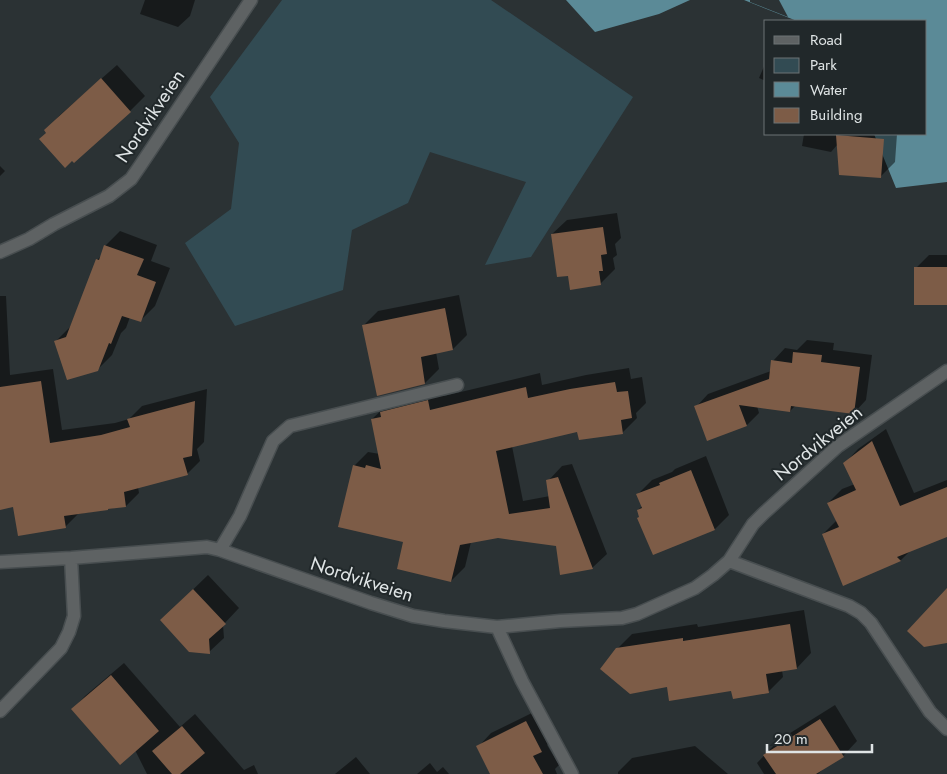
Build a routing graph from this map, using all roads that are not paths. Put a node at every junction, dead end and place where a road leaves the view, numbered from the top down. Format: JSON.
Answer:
{"nodes":[{"id":1,"x":250,"y":0,"type":"edge"},
{"id":2,"x":0,"y":252,"type":"edge"},
{"id":3,"x":947,"y":371,"type":"edge"},
{"id":4,"x":457,"y":385,"type":"dead end"},
{"id":5,"x":220,"y":550,"type":"junction"},
{"id":6,"x":71,"y":558,"type":"junction"},
{"id":7,"x":729,"y":561,"type":"junction"},
{"id":8,"x":0,"y":562,"type":"edge"},
{"id":9,"x":497,"y":627,"type":"junction"},
{"id":10,"x":0,"y":711,"type":"edge"},
{"id":11,"x":947,"y":729,"type":"edge"},
{"id":12,"x":572,"y":774,"type":"edge"}],
"edges":[{"from":1,"to":2,"type":"street","name":"Nordvikveien"},
{"from":3,"to":7,"type":"street","name":"Nordvikveien"},
{"from":4,"to":5,"type":"street"},
{"from":5,"to":6,"type":"street","name":"Nordvikveien"},
{"from":5,"to":9,"type":"street","name":"Nordvikveien"},
{"from":6,"to":8,"type":"street","name":"Nordvikveien"},
{"from":6,"to":10,"type":"street"},
{"from":7,"to":9,"type":"street","name":"Nordvikveien"},
{"from":7,"to":11,"type":"street"},
{"from":9,"to":12,"type":"street"}]}
